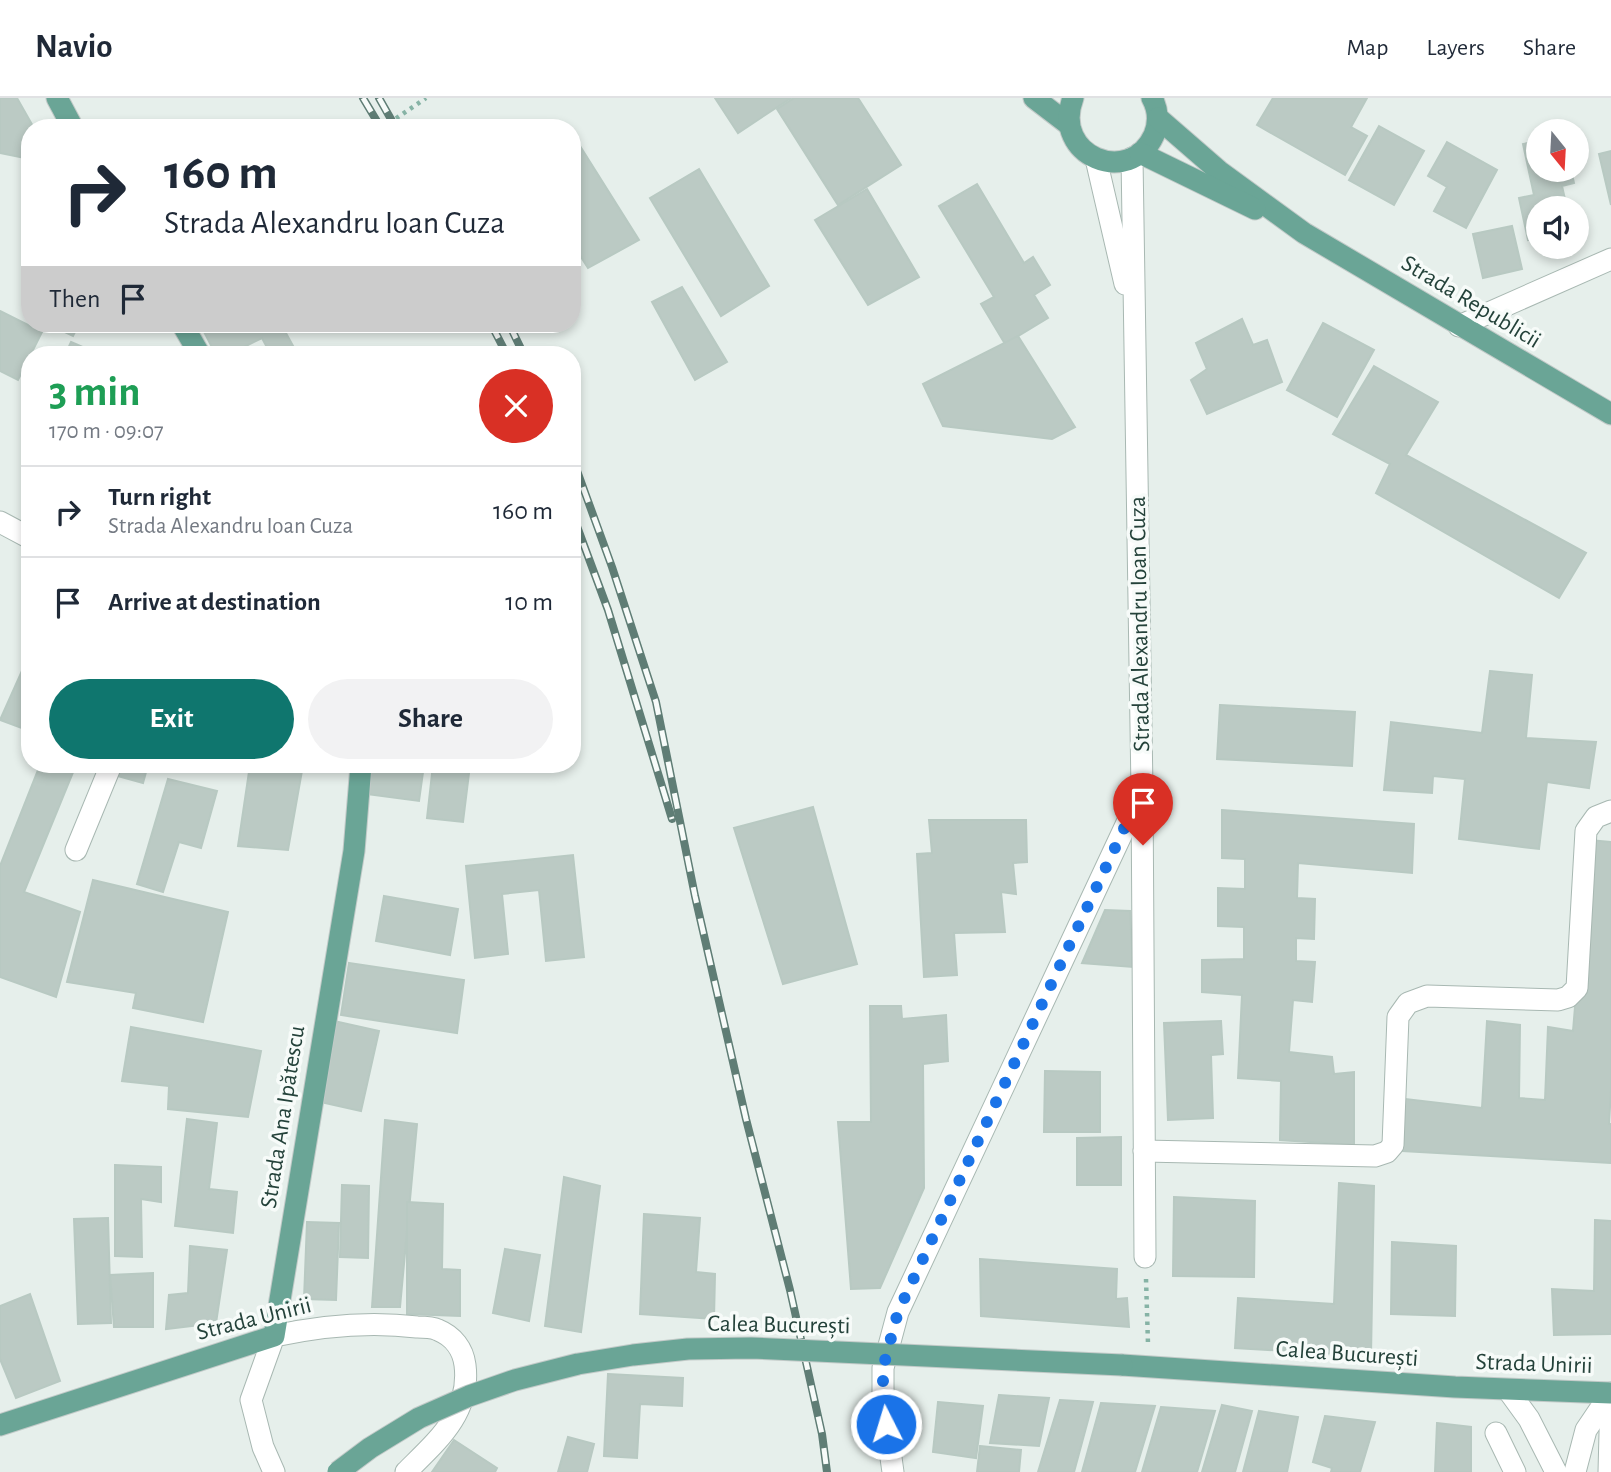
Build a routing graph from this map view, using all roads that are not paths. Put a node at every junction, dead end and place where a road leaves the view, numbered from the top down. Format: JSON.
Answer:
{"nodes":[{"id":1,"x":57,"y":98,"type":"edge"},
{"id":2,"x":1034,"y":98,"type":"edge"},
{"id":3,"x":1073,"y":98,"type":"edge"},
{"id":4,"x":1155,"y":108,"type":"edge"},
{"id":5,"x":69,"y":119,"type":"edge"},
{"id":6,"x":1068,"y":124,"type":"junction"},
{"id":7,"x":1136,"y":156,"type":"junction"},
{"id":8,"x":1096,"y":159,"type":"junction"},
{"id":9,"x":1304,"y":233,"type":"junction"},
{"id":10,"x":1611,"y":260,"type":"edge"},
{"id":11,"x":1459,"y":326,"type":"junction"},
{"id":12,"x":1135,"y":327,"type":"junction"},
{"id":13,"x":1611,"y":414,"type":"edge"},
{"id":14,"x":0,"y":522,"type":"edge"},
{"id":15,"x":21,"y":533,"type":"edge"},
{"id":16,"x":108,"y":773,"type":"edge"},
{"id":17,"x":360,"y":773,"type":"edge"},
{"id":18,"x":1142,"y":790,"type":"junction"},
{"id":19,"x":1611,"y":811,"type":"edge"},
{"id":20,"x":76,"y":850,"type":"dead end"},
{"id":21,"x":1144,"y":1151,"type":"junction"},
{"id":22,"x":1145,"y":1257,"type":"road end"},
{"id":23,"x":274,"y":1336,"type":"junction"},
{"id":24,"x":1455,"y":1387,"type":"joint"},
{"id":25,"x":1508,"y":1390,"type":"junction"},
{"id":26,"x":1611,"y":1393,"type":"edge"},
{"id":27,"x":0,"y":1425,"type":"edge"},
{"id":28,"x":1496,"y":1433,"type":"dead end"},
{"id":29,"x":274,"y":1472,"type":"edge"},
{"id":30,"x":338,"y":1472,"type":"edge"},
{"id":31,"x":406,"y":1472,"type":"edge"},
{"id":32,"x":893,"y":1472,"type":"edge"},
{"id":33,"x":1516,"y":1472,"type":"edge"},
{"id":34,"x":1556,"y":1472,"type":"edge"},
{"id":35,"x":1575,"y":1472,"type":"edge"},
{"id":36,"x":1609,"y":1472,"type":"edge"}],
"edges":[{"from":1,"to":5,"type":"main road"},
{"from":2,"to":6,"type":"main road"},
{"from":3,"to":6,"type":"main road"},
{"from":4,"to":7,"type":"main road","name":"Strada Republicii"},
{"from":4,"to":9,"type":"main road","name":"Strada Republicii"},
{"from":6,"to":8,"type":"main road"},
{"from":7,"to":8,"type":"main road","name":"Strada Republicii"},
{"from":7,"to":9,"type":"main road","name":"Strada Republicii"},
{"from":7,"to":12,"type":"street","name":"Strada Alexandru Ioan Cuza"},
{"from":8,"to":12,"type":"street","name":"Strada Alexandru Ioan Cuza"},
{"from":9,"to":11,"type":"main road","name":"Strada Republicii"},
{"from":10,"to":11,"type":"street"},
{"from":11,"to":13,"type":"main road","name":"Strada Republicii"},
{"from":12,"to":18,"type":"street","name":"Strada Alexandru Ioan Cuza"},
{"from":14,"to":15,"type":"street"},
{"from":16,"to":20,"type":"street"},
{"from":17,"to":23,"type":"main road","name":"Strada Ana Ipătescu"},
{"from":18,"to":21,"type":"street","name":"Strada Alexandru Ioan Cuza"},
{"from":18,"to":32,"type":"street"},
{"from":19,"to":21,"type":"street"},
{"from":21,"to":22,"type":"street","name":"Strada Alexandru Ioan Cuza"},
{"from":23,"to":27,"type":"main road","name":"Strada Unirii"},
{"from":23,"to":29,"type":"street","name":"Strada Ana Ipătescu"},
{"from":23,"to":31,"type":"street","name":"Strada Unirii"},
{"from":24,"to":25,"type":"main road","name":"Strada Unirii"},
{"from":24,"to":30,"type":"main road","name":"Calea București","bridge":true},
{"from":25,"to":26,"type":"main road","name":"Strada Unirii"},
{"from":25,"to":34,"type":"street"},
{"from":26,"to":35,"type":"street"},
{"from":26,"to":36,"type":"street"},
{"from":28,"to":33,"type":"street"}]}
